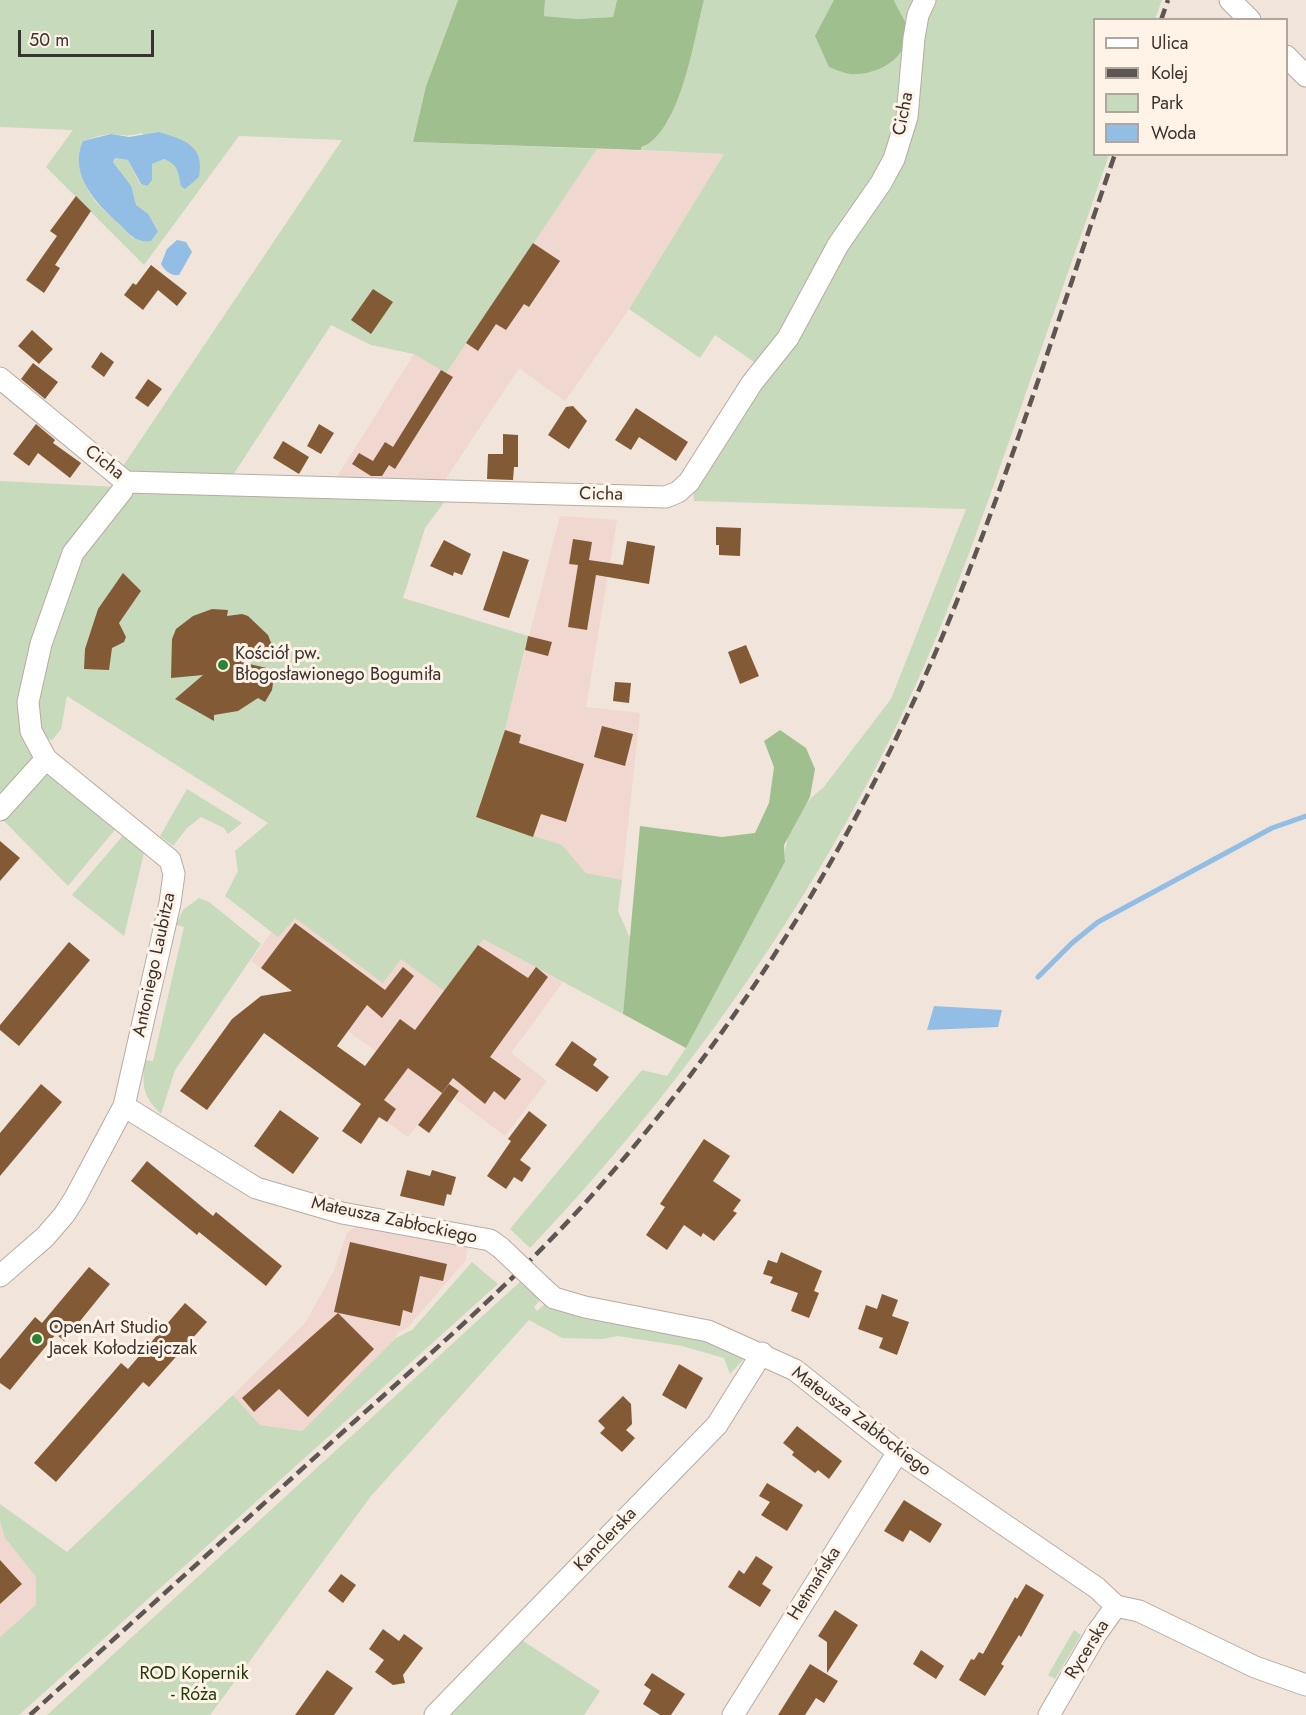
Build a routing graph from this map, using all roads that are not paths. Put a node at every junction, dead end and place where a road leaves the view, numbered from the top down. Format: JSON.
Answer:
{"nodes":[{"id":1,"x":925,"y":0,"type":"edge"},
{"id":2,"x":1230,"y":0,"type":"edge"},
{"id":3,"x":1248,"y":18,"type":"edge"},
{"id":4,"x":1288,"y":58,"type":"edge"},
{"id":5,"x":1306,"y":76,"type":"edge"},
{"id":6,"x":0,"y":378,"type":"edge"},
{"id":7,"x":126,"y":482,"type":"junction"},
{"id":8,"x":46,"y":759,"type":"junction"},
{"id":9,"x":0,"y":810,"type":"edge"},
{"id":10,"x":124,"y":1106,"type":"junction"},
{"id":11,"x":0,"y":1276,"type":"edge"},
{"id":12,"x":762,"y":1353,"type":"junction"},
{"id":13,"x":898,"y":1452,"type":"junction"},
{"id":14,"x":1116,"y":1606,"type":"junction"},
{"id":15,"x":1306,"y":1685,"type":"edge"},
{"id":16,"x":435,"y":1715,"type":"edge"},
{"id":17,"x":733,"y":1715,"type":"edge"},
{"id":18,"x":1049,"y":1715,"type":"edge"}],
"edges":[{"from":1,"to":7,"type":"street","name":"Cicha"},
{"from":2,"to":3,"type":"street"},
{"from":4,"to":5,"type":"street"},
{"from":6,"to":7,"type":"street","name":"Cicha"},
{"from":7,"to":8,"type":"street","name":"Antoniego Laubitza"},
{"from":8,"to":9,"type":"street"},
{"from":8,"to":10,"type":"street","name":"Antoniego Laubitza"},
{"from":10,"to":11,"type":"street","name":"Antoniego Laubitza"},
{"from":10,"to":12,"type":"street","name":"Mateusza Zabłockiego","bridge":true},
{"from":12,"to":13,"type":"street","name":"Mateusza Zabłockiego"},
{"from":12,"to":16,"type":"street","name":"Kanclerska"},
{"from":13,"to":14,"type":"street","name":"Mateusza Zabłockiego"},
{"from":13,"to":17,"type":"street","name":"Hetmańska"},
{"from":14,"to":15,"type":"street","name":"Rycerska"},
{"from":14,"to":18,"type":"street","name":"Rycerska"}]}
